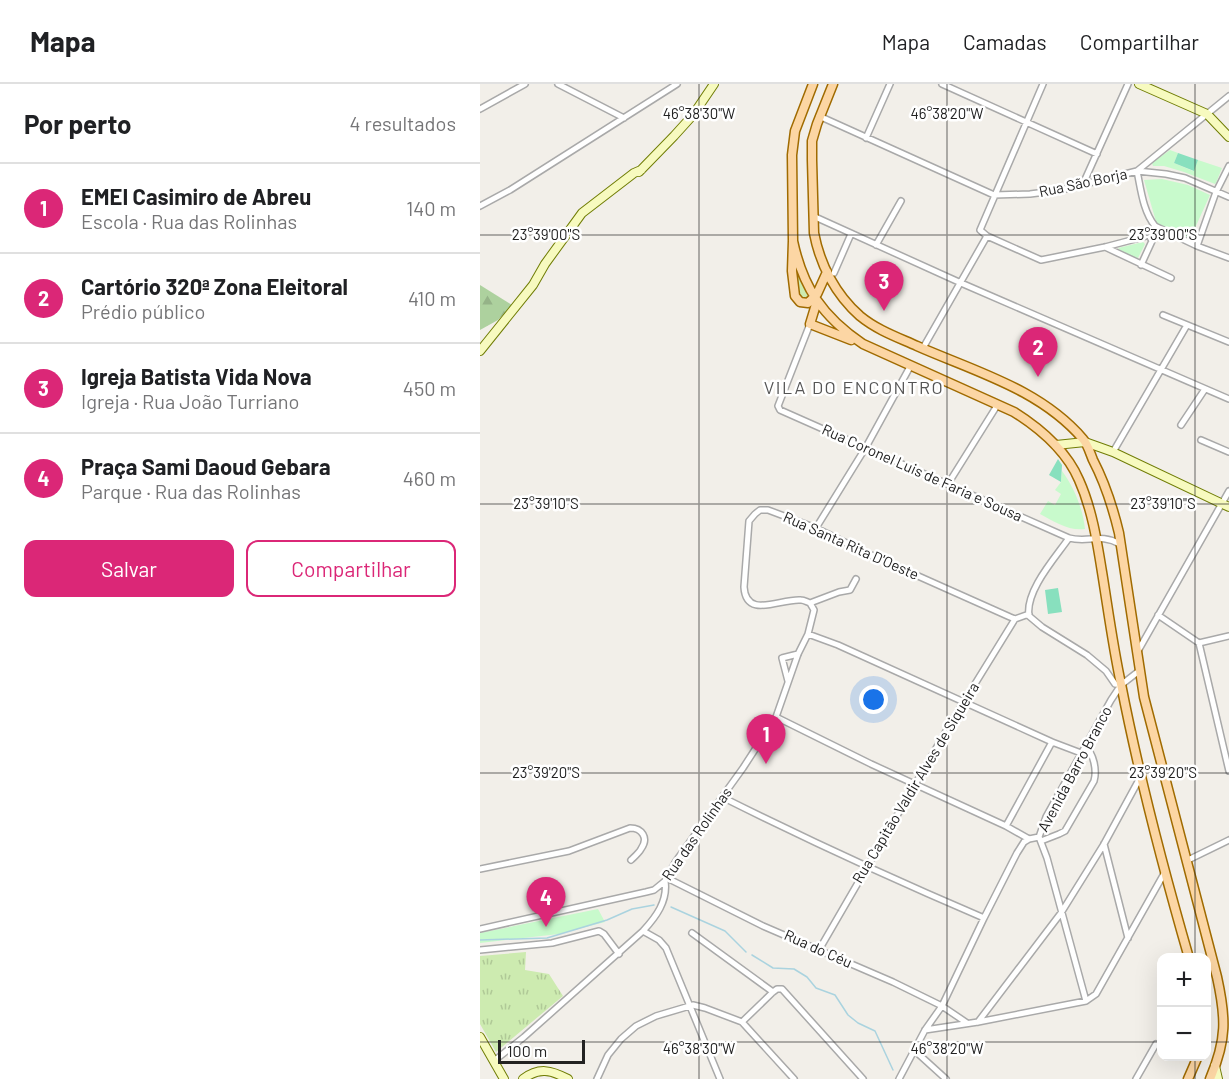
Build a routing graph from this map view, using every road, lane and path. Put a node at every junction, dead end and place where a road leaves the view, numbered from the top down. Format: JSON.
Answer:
{"nodes":[{"id":1,"x":525,"y":84,"type":"edge"},
{"id":2,"x":558,"y":84,"type":"edge"},
{"id":3,"x":677,"y":84,"type":"edge"},
{"id":4,"x":714,"y":84,"type":"edge"},
{"id":5,"x":813,"y":84,"type":"edge"},
{"id":6,"x":833,"y":84,"type":"edge"},
{"id":7,"x":890,"y":84,"type":"edge"},
{"id":8,"x":942,"y":84,"type":"edge"},
{"id":9,"x":1043,"y":84,"type":"edge"},
{"id":10,"x":1128,"y":84,"type":"edge"},
{"id":11,"x":1139,"y":84,"type":"edge"},
{"id":12,"x":1229,"y":96,"type":"edge"},
{"id":13,"x":480,"y":109,"type":"edge"},
{"id":14,"x":1207,"y":114,"type":"junction"},
{"id":15,"x":819,"y":116,"type":"junction"},
{"id":16,"x":624,"y":118,"type":"junction"},
{"id":17,"x":1026,"y":123,"type":"junction"},
{"id":18,"x":1229,"y":137,"type":"edge"},
{"id":19,"x":866,"y":138,"type":"junction"},
{"id":20,"x":1096,"y":154,"type":"junction"},
{"id":21,"x":1229,"y":166,"type":"edge"},
{"id":22,"x":1137,"y":171,"type":"junction"},
{"id":23,"x":1083,"y":184,"type":"junction"},
{"id":24,"x":1216,"y":192,"type":"junction"},
{"id":25,"x":994,"y":195,"type":"junction"},
{"id":26,"x":1229,"y":197,"type":"edge"},
{"id":27,"x":900,"y":201,"type":"dead end"},
{"id":28,"x":480,"y":206,"type":"edge"},
{"id":29,"x":813,"y":216,"type":"junction"},
{"id":30,"x":1155,"y":226,"type":"junction"},
{"id":31,"x":851,"y":234,"type":"junction"},
{"id":32,"x":1149,"y":235,"type":"junction"},
{"id":33,"x":987,"y":236,"type":"junction"},
{"id":34,"x":794,"y":241,"type":"junction"},
{"id":35,"x":876,"y":245,"type":"junction"},
{"id":36,"x":1197,"y":246,"type":"junction"},
{"id":37,"x":1105,"y":247,"type":"junction"},
{"id":38,"x":1229,"y":258,"type":"edge"},
{"id":39,"x":1141,"y":265,"type":"junction"},
{"id":40,"x":831,"y":272,"type":"junction"},
{"id":41,"x":1171,"y":278,"type":"dead end"},
{"id":42,"x":961,"y":283,"type":"junction"},
{"id":43,"x":816,"y":299,"type":"junction"},
{"id":44,"x":1163,"y":315,"type":"dead end"},
{"id":45,"x":810,"y":324,"type":"junction"},
{"id":46,"x":1187,"y":325,"type":"junction"},
{"id":47,"x":1229,"y":342,"type":"edge"},
{"id":48,"x":863,"y":344,"type":"junction"},
{"id":49,"x":923,"y":348,"type":"junction"},
{"id":50,"x":480,"y":351,"type":"edge"},
{"id":51,"x":911,"y":365,"type":"junction"},
{"id":52,"x":1162,"y":370,"type":"junction"},
{"id":53,"x":1204,"y":389,"type":"junction"},
{"id":54,"x":1229,"y":399,"type":"edge"},
{"id":55,"x":998,"y":404,"type":"junction"},
{"id":56,"x":1180,"y":425,"type":"dead end"},
{"id":57,"x":1201,"y":440,"type":"dead end"},
{"id":58,"x":1085,"y":441,"type":"junction"},
{"id":59,"x":1056,"y":445,"type":"junction"},
{"id":60,"x":866,"y":447,"type":"junction"},
{"id":61,"x":1113,"y":452,"type":"junction"},
{"id":62,"x":1229,"y":452,"type":"edge"},
{"id":63,"x":948,"y":484,"type":"junction"},
{"id":64,"x":1229,"y":491,"type":"edge"},
{"id":65,"x":1225,"y":505,"type":"edge"},
{"id":66,"x":816,"y":528,"type":"junction"},
{"id":67,"x":1069,"y":538,"type":"junction"},
{"id":68,"x":1097,"y":538,"type":"junction"},
{"id":69,"x":1120,"y":544,"type":"junction"},
{"id":70,"x":856,"y":579,"type":"dead end"},
{"id":71,"x":810,"y":603,"type":"junction"},
{"id":72,"x":1029,"y":614,"type":"junction"},
{"id":73,"x":1158,"y":615,"type":"junction"},
{"id":74,"x":1015,"y":619,"type":"junction"},
{"id":75,"x":1141,"y":630,"type":"junction"},
{"id":76,"x":808,"y":634,"type":"junction"},
{"id":77,"x":1229,"y":636,"type":"edge"},
{"id":78,"x":1199,"y":644,"type":"junction"},
{"id":79,"x":1137,"y":653,"type":"junction"},
{"id":80,"x":798,"y":654,"type":"junction"},
{"id":81,"x":1139,"y":671,"type":"junction"},
{"id":82,"x":789,"y":683,"type":"junction"},
{"id":83,"x":1121,"y":685,"type":"junction"},
{"id":84,"x":964,"y":702,"type":"junction"},
{"id":85,"x":776,"y":717,"type":"junction"},
{"id":86,"x":1052,"y":742,"type":"junction"},
{"id":87,"x":1085,"y":747,"type":"junction"},
{"id":88,"x":1081,"y":753,"type":"junction"},
{"id":89,"x":1227,"y":755,"type":"edge"},
{"id":90,"x":1229,"y":771,"type":"edge"},
{"id":91,"x":1141,"y":775,"type":"junction"},
{"id":92,"x":915,"y":785,"type":"junction"},
{"id":93,"x":722,"y":797,"type":"junction"},
{"id":94,"x":1006,"y":826,"type":"junction"},
{"id":95,"x":1029,"y":839,"type":"junction"},
{"id":96,"x":1040,"y":839,"type":"junction"},
{"id":97,"x":1229,"y":840,"type":"edge"},
{"id":98,"x":1104,"y":844,"type":"junction"},
{"id":99,"x":631,"y":860,"type":"dead end"},
{"id":100,"x":1186,"y":861,"type":"junction"},
{"id":101,"x":867,"y":867,"type":"junction"},
{"id":102,"x":480,"y":869,"type":"edge"},
{"id":103,"x":1165,"y":872,"type":"junction"},
{"id":104,"x":666,"y":880,"type":"junction"},
{"id":105,"x":1061,"y":914,"type":"junction"},
{"id":106,"x":984,"y":918,"type":"junction"},
{"id":107,"x":480,"y":929,"type":"edge"},
{"id":108,"x":644,"y":931,"type":"junction"},
{"id":109,"x":692,"y":933,"type":"dead end"},
{"id":110,"x":1128,"y":938,"type":"junction"},
{"id":111,"x":480,"y":950,"type":"edge"},
{"id":112,"x":819,"y":950,"type":"junction"},
{"id":113,"x":1188,"y":953,"type":"edge"},
{"id":114,"x":620,"y":954,"type":"junction"},
{"id":115,"x":773,"y":992,"type":"junction"},
{"id":116,"x":1086,"y":1001,"type":"junction"},
{"id":117,"x":690,"y":1005,"type":"junction"},
{"id":118,"x":942,"y":1006,"type":"junction"},
{"id":119,"x":742,"y":1022,"type":"junction"},
{"id":120,"x":978,"y":1022,"type":"junction"},
{"id":121,"x":967,"y":1023,"type":"junction"},
{"id":122,"x":925,"y":1030,"type":"junction"},
{"id":123,"x":1226,"y":1033,"type":"edge"},
{"id":124,"x":480,"y":1037,"type":"edge"},
{"id":125,"x":1156,"y":1044,"type":"dead end"},
{"id":126,"x":914,"y":1050,"type":"junction"},
{"id":127,"x":494,"y":1061,"type":"junction"},
{"id":128,"x":1196,"y":1061,"type":"edge"},
{"id":129,"x":1215,"y":1066,"type":"junction"},
{"id":130,"x":504,"y":1079,"type":"edge"},
{"id":131,"x":523,"y":1079,"type":"edge"},
{"id":132,"x":568,"y":1079,"type":"edge"},
{"id":133,"x":597,"y":1079,"type":"edge"},
{"id":134,"x":720,"y":1079,"type":"edge"},
{"id":135,"x":794,"y":1079,"type":"edge"},
{"id":136,"x":862,"y":1079,"type":"edge"},
{"id":137,"x":899,"y":1079,"type":"edge"},
{"id":138,"x":946,"y":1079,"type":"edge"},
{"id":139,"x":1136,"y":1079,"type":"edge"},
{"id":140,"x":1188,"y":1079,"type":"edge"},
{"id":141,"x":1210,"y":1079,"type":"edge"},
{"id":142,"x":1218,"y":1079,"type":"edge"}],
"edges":[{"from":1,"to":13,"type":"street"},
{"from":2,"to":16,"type":"street"},
{"from":3,"to":16,"type":"street"},
{"from":4,"to":50,"type":"street"},
{"from":5,"to":34,"type":"main road"},
{"from":6,"to":15,"type":"main road"},
{"from":7,"to":19,"type":"street"},
{"from":8,"to":17,"type":"street"},
{"from":9,"to":17,"type":"street"},
{"from":10,"to":20,"type":"street"},
{"from":11,"to":14,"type":"street"},
{"from":12,"to":14,"type":"street","name":"Rua São Borja"},
{"from":14,"to":18,"type":"street"},
{"from":14,"to":22,"type":"street","name":"Rua São Borja"},
{"from":15,"to":19,"type":"street","name":"Rua São Borja"},
{"from":15,"to":29,"type":"main road"},
{"from":16,"to":28,"type":"street"},
{"from":17,"to":20,"type":"street"},
{"from":17,"to":25,"type":"street"},
{"from":19,"to":25,"type":"street","name":"Rua São Borja"},
{"from":20,"to":23,"type":"street"},
{"from":21,"to":24,"type":"street"},
{"from":22,"to":23,"type":"street","name":"Rua São Borja"},
{"from":22,"to":24,"type":"street"},
{"from":22,"to":30,"type":"street"},
{"from":23,"to":25,"type":"street","name":"Rua São Borja"},
{"from":24,"to":26,"type":"street"},
{"from":24,"to":36,"type":"street"},
{"from":25,"to":33,"type":"street"},
{"from":27,"to":35,"type":"street"},
{"from":29,"to":31,"type":"street"},
{"from":29,"to":40,"type":"main road"},
{"from":30,"to":32,"type":"street"},
{"from":30,"to":36,"type":"street"},
{"from":31,"to":35,"type":"street"},
{"from":31,"to":40,"type":"street"},
{"from":32,"to":37,"type":"street"},
{"from":32,"to":39,"type":"street"},
{"from":33,"to":37,"type":"street"},
{"from":33,"to":42,"type":"street"},
{"from":34,"to":43,"type":"main road"},
{"from":34,"to":43,"type":"main road"},
{"from":35,"to":42,"type":"street"},
{"from":36,"to":38,"type":"street"},
{"from":37,"to":39,"type":"street"},
{"from":39,"to":41,"type":"street"},
{"from":40,"to":43,"type":"main road"},
{"from":40,"to":49,"type":"main road"},
{"from":42,"to":49,"type":"street"},
{"from":42,"to":52,"type":"street"},
{"from":43,"to":45,"type":"main road"},
{"from":43,"to":48,"type":"main road"},
{"from":44,"to":46,"type":"street"},
{"from":45,"to":48,"type":"main road"},
{"from":45,"to":60,"type":"street","name":"Rua Coronel Luis de Faria e Sousa"},
{"from":46,"to":47,"type":"street"},
{"from":46,"to":52,"type":"street"},
{"from":48,"to":51,"type":"main road"},
{"from":49,"to":58,"type":"main road"},
{"from":51,"to":55,"type":"main road"},
{"from":51,"to":60,"type":"street"},
{"from":52,"to":53,"type":"street"},
{"from":52,"to":61,"type":"street"},
{"from":53,"to":54,"type":"street"},
{"from":53,"to":56,"type":"street"},
{"from":55,"to":59,"type":"main road"},
{"from":55,"to":63,"type":"street"},
{"from":57,"to":62,"type":"street"},
{"from":58,"to":59,"type":"street"},
{"from":58,"to":61,"type":"street"},
{"from":58,"to":69,"type":"main road"},
{"from":59,"to":68,"type":"main road"},
{"from":60,"to":63,"type":"street","name":"Rua Coronel Luis de Faria e Sousa"},
{"from":60,"to":66,"type":"street"},
{"from":61,"to":65,"type":"street"},
{"from":63,"to":67,"type":"street","name":"Rua Coronel Luis de Faria e Sousa"},
{"from":64,"to":65,"type":"street"},
{"from":65,"to":73,"type":"street"},
{"from":66,"to":71,"type":"street","name":"Rua Santa Rita D'Oeste"},
{"from":66,"to":74,"type":"street","name":"Rua Santa Rita D'Oeste"},
{"from":67,"to":68,"type":"street"},
{"from":67,"to":72,"type":"street"},
{"from":68,"to":69,"type":"street"},
{"from":68,"to":83,"type":"main road"},
{"from":69,"to":75,"type":"main road"},
{"from":70,"to":71,"type":"street"},
{"from":71,"to":76,"type":"street","name":"Rua das Rolinhas"},
{"from":72,"to":74,"type":"street"},
{"from":72,"to":83,"type":"street"},
{"from":73,"to":75,"type":"street"},
{"from":73,"to":78,"type":"street"},
{"from":74,"to":84,"type":"street","name":"Rua Capitão Valdir Alves de Siqueira"},
{"from":75,"to":79,"type":"main road"},
{"from":75,"to":79,"type":"street"},
{"from":76,"to":80,"type":"street","name":"Rua das Rolinhas"},
{"from":76,"to":84,"type":"street"},
{"from":77,"to":78,"type":"street"},
{"from":78,"to":89,"type":"street"},
{"from":79,"to":81,"type":"main road"},
{"from":80,"to":82,"type":"street","name":"Rua das Rolinhas"},
{"from":80,"to":82,"type":"street","name":"Rua das Rolinhas"},
{"from":81,"to":83,"type":"street"},
{"from":81,"to":100,"type":"main road"},
{"from":82,"to":85,"type":"street","name":"Rua das Rolinhas"},
{"from":83,"to":87,"type":"street","name":"Avenida Barro Branco"},
{"from":83,"to":91,"type":"main road"},
{"from":84,"to":86,"type":"street"},
{"from":84,"to":92,"type":"street","name":"Rua Capitão Valdir Alves de Siqueira"},
{"from":85,"to":92,"type":"street"},
{"from":85,"to":93,"type":"street","name":"Rua das Rolinhas"},
{"from":86,"to":88,"type":"street"},
{"from":86,"to":94,"type":"street"},
{"from":87,"to":88,"type":"street","name":"Avenida Barro Branco"},
{"from":87,"to":96,"type":"street"},
{"from":88,"to":96,"type":"street","name":"Avenida Barro Branco"},
{"from":89,"to":90,"type":"street"},
{"from":91,"to":98,"type":"street"},
{"from":91,"to":103,"type":"main road"},
{"from":92,"to":94,"type":"street"},
{"from":92,"to":101,"type":"street","name":"Rua Capitão Valdir Alves de Siqueira"},
{"from":93,"to":101,"type":"street"},
{"from":93,"to":104,"type":"street","name":"Rua das Rolinhas"},
{"from":94,"to":95,"type":"street"},
{"from":95,"to":96,"type":"street","name":"Avenida Barro Branco"},
{"from":95,"to":106,"type":"street","name":"Avenida Barro Branco"},
{"from":96,"to":105,"type":"street"},
{"from":97,"to":100,"type":"street"},
{"from":98,"to":105,"type":"street"},
{"from":98,"to":110,"type":"street"},
{"from":99,"to":102,"type":"street"},
{"from":100,"to":123,"type":"main road"},
{"from":101,"to":106,"type":"street"},
{"from":101,"to":112,"type":"street","name":"Rua Capitão Valdir Alves de Siqueira"},
{"from":103,"to":110,"type":"street"},
{"from":103,"to":113,"type":"main road"},
{"from":104,"to":107,"type":"street","name":"Rua das Rolinhas"},
{"from":104,"to":108,"type":"street"},
{"from":104,"to":112,"type":"street","name":"Rua do Céu"},
{"from":105,"to":116,"type":"street"},
{"from":105,"to":120,"type":"street"},
{"from":106,"to":118,"type":"street","name":"Avenida Barro Branco"},
{"from":108,"to":114,"type":"street"},
{"from":108,"to":117,"type":"street"},
{"from":109,"to":115,"type":"street"},
{"from":110,"to":116,"type":"street"},
{"from":111,"to":114,"type":"street"},
{"from":112,"to":118,"type":"street","name":"Rua do Céu"},
{"from":114,"to":127,"type":"street"},
{"from":115,"to":119,"type":"street"},
{"from":115,"to":136,"type":"street"},
{"from":116,"to":120,"type":"street"},
{"from":117,"to":119,"type":"street"},
{"from":117,"to":133,"type":"street"},
{"from":117,"to":134,"type":"street"},
{"from":118,"to":121,"type":"street","name":"Rua do Céu"},
{"from":118,"to":122,"type":"street","name":"Avenida Barro Branco"},
{"from":119,"to":135,"type":"street"},
{"from":120,"to":121,"type":"street"},
{"from":121,"to":122,"type":"street"},
{"from":122,"to":126,"type":"street"},
{"from":123,"to":129,"type":"main road"},
{"from":124,"to":127,"type":"street"},
{"from":125,"to":139,"type":"street"},
{"from":126,"to":137,"type":"street"},
{"from":126,"to":138,"type":"street"},
{"from":127,"to":130,"type":"street"},
{"from":128,"to":140,"type":"main road"},
{"from":129,"to":141,"type":"main road"},
{"from":129,"to":142,"type":"street"},
{"from":131,"to":132,"type":"street"}]}
